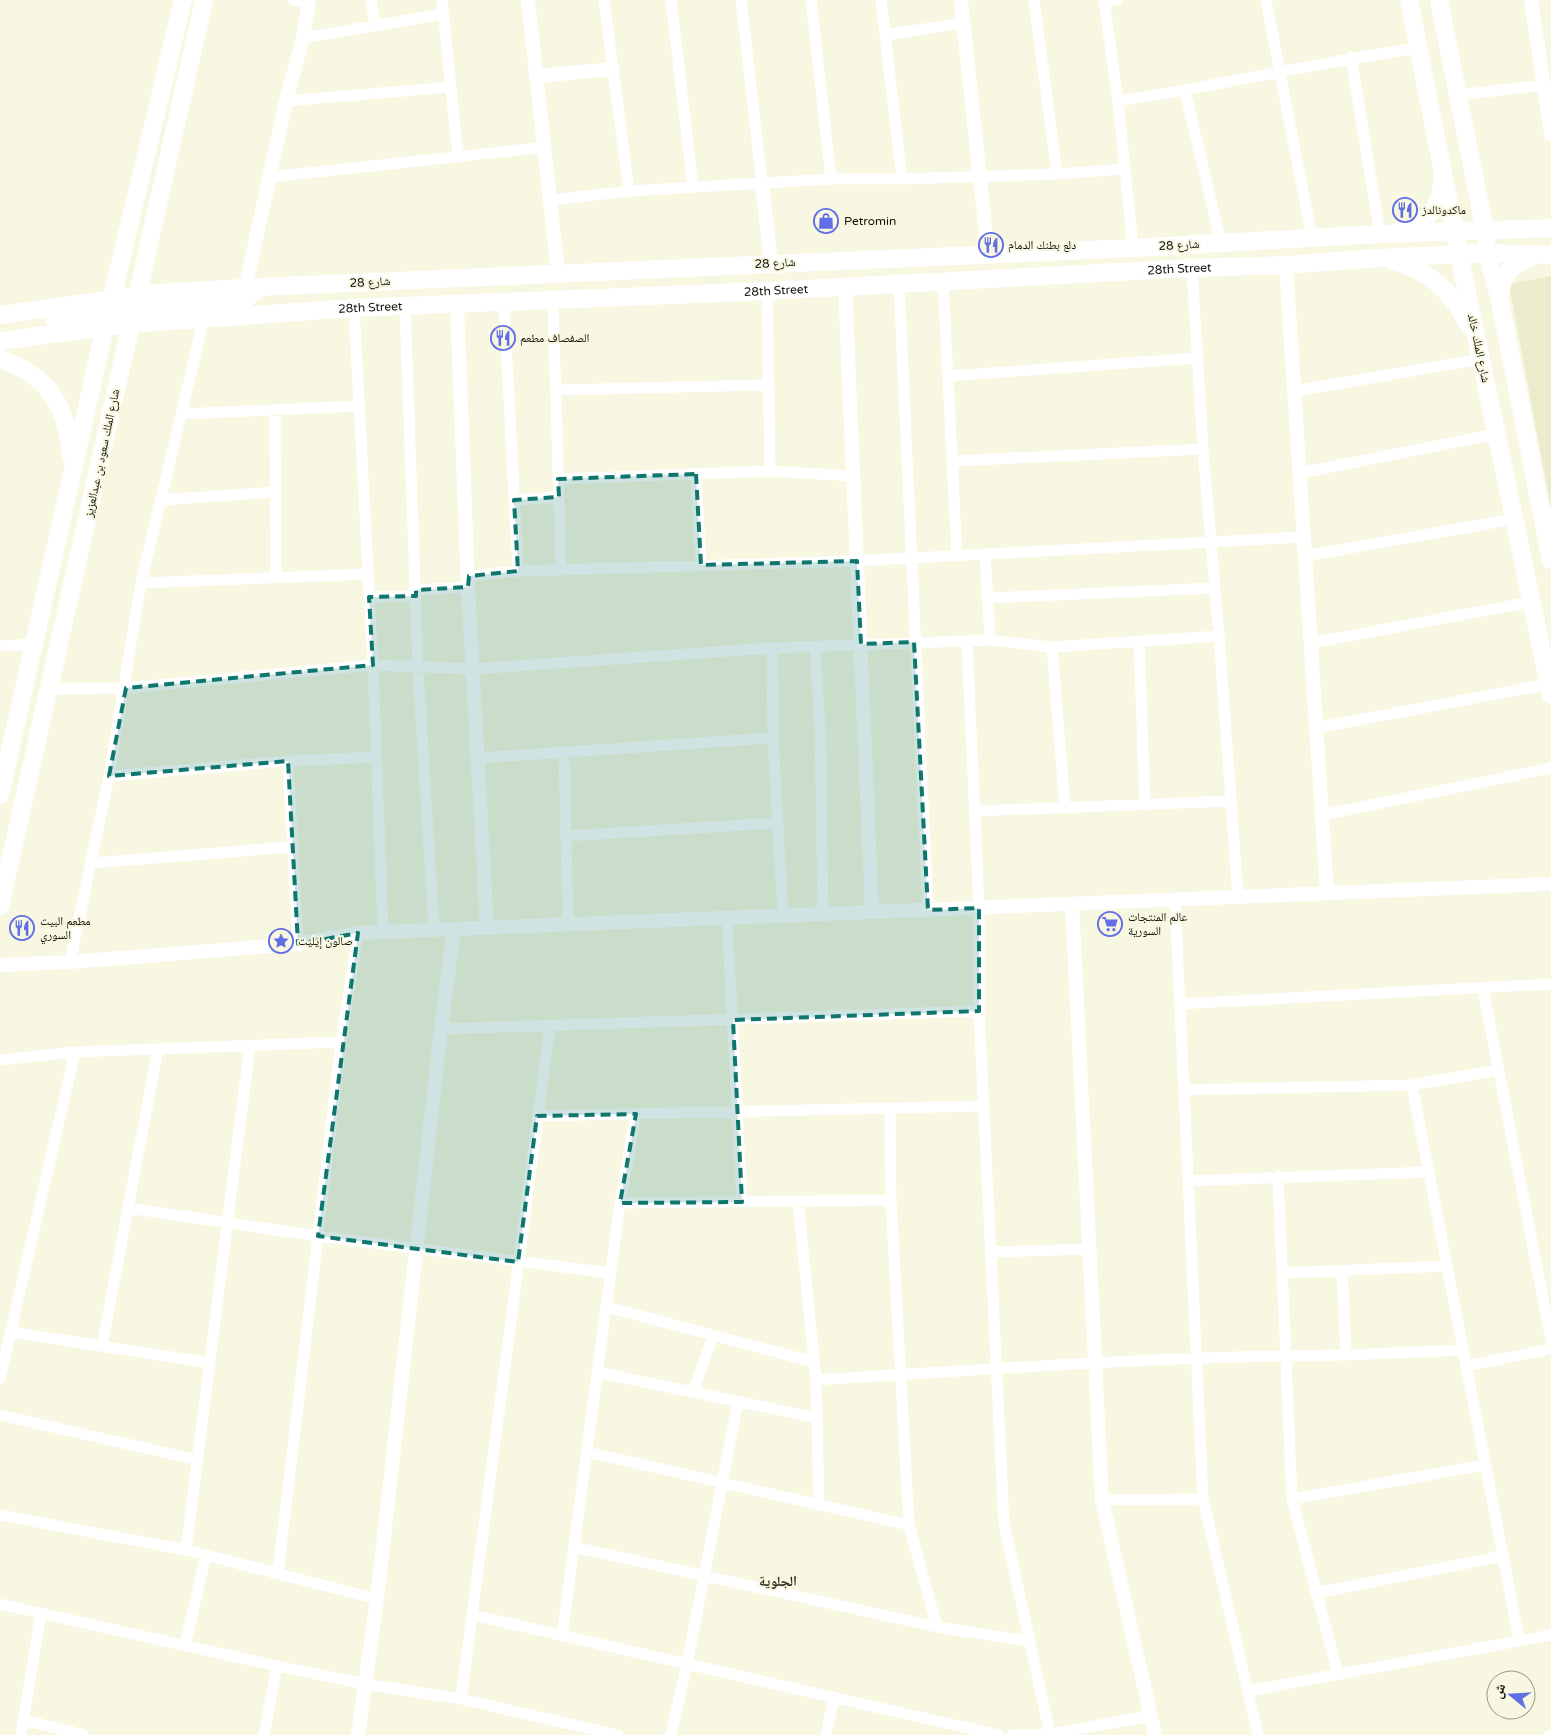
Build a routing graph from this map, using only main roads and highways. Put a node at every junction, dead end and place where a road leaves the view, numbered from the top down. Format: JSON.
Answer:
{"nodes":[{"id":1,"x":183,"y":0,"type":"edge"},
{"id":2,"x":204,"y":0,"type":"edge"},
{"id":3,"x":1410,"y":0,"type":"edge"},
{"id":4,"x":1439,"y":0,"type":"edge"},
{"id":5,"x":1444,"y":170,"type":"junction"},
{"id":6,"x":1478,"y":201,"type":"junction"},
{"id":7,"x":1551,"y":228,"type":"edge"},
{"id":8,"x":1485,"y":230,"type":"junction"},
{"id":9,"x":1516,"y":230,"type":"junction"},
{"id":10,"x":1456,"y":231,"type":"junction"},
{"id":11,"x":1384,"y":234,"type":"junction"},
{"id":12,"x":1488,"y":253,"type":"junction"},
{"id":13,"x":1459,"y":254,"type":"junction"},
{"id":14,"x":1544,"y":254,"type":"edge"},
{"id":15,"x":1378,"y":258,"type":"junction"},
{"id":16,"x":1499,"y":297,"type":"junction"},
{"id":17,"x":133,"y":310,"type":"junction"},
{"id":18,"x":109,"y":313,"type":"junction"},
{"id":19,"x":0,"y":315,"type":"edge"},
{"id":20,"x":0,"y":330,"type":"edge"},
{"id":21,"x":0,"y":340,"type":"edge"},
{"id":22,"x":0,"y":349,"type":"edge"},
{"id":23,"x":1479,"y":351,"type":"junction"},
{"id":24,"x":0,"y":358,"type":"edge"},
{"id":25,"x":81,"y":435,"type":"junction"},
{"id":26,"x":72,"y":474,"type":"junction"},
{"id":27,"x":1551,"y":560,"type":"edge"},
{"id":28,"x":1550,"y":690,"type":"edge"},
{"id":29,"x":0,"y":795,"type":"edge"},
{"id":30,"x":0,"y":906,"type":"edge"}],
"edges":[{"from":1,"to":18,"type":"main road","name":"شارع الملك سعود بن عبدالعزيز"},
{"from":2,"to":17,"type":"main road","name":"شارع الملك سعود بن عبدالعزيز"},
{"from":3,"to":5,"type":"main road","name":"شارع الملك خالد"},
{"from":4,"to":6,"type":"main road"},
{"from":5,"to":10,"type":"main road","name":"شارع الملك خالد"},
{"from":5,"to":11,"type":"main road"},
{"from":6,"to":8,"type":"main road"},
{"from":6,"to":9,"type":"main road"},
{"from":7,"to":9,"type":"main road","name":"شارع 28"},
{"from":8,"to":9,"type":"main road","name":"شارع 28"},
{"from":8,"to":10,"type":"main road","name":"شارع 28"},
{"from":8,"to":12,"type":"main road"},
{"from":10,"to":11,"type":"main road","name":"شارع 28"},
{"from":10,"to":13,"type":"main road","name":"شارع الملك خالد"},
{"from":11,"to":17,"type":"main road","name":"شارع 28"},
{"from":12,"to":13,"type":"main road","name":"28th Street"},
{"from":12,"to":14,"type":"main road","name":"28th Street"},
{"from":12,"to":16,"type":"main road"},
{"from":13,"to":15,"type":"main road","name":"28th Street"},
{"from":13,"to":23,"type":"main road","name":"شارع الملك خالد"},
{"from":14,"to":16,"type":"main road"},
{"from":15,"to":17,"type":"main road","name":"28th Street"},
{"from":15,"to":23,"type":"main road"},
{"from":16,"to":27,"type":"main road"},
{"from":17,"to":18,"type":"main road","name":"28th Street"},
{"from":17,"to":18,"type":"main road"},
{"from":17,"to":30,"type":"main road","name":"شارع الملك سعود بن عبدالعزيز"},
{"from":18,"to":19,"type":"main road"},
{"from":18,"to":20,"type":"main road"},
{"from":18,"to":21,"type":"main road","name":"28th Street"},
{"from":18,"to":25,"type":"main road","name":"شارع الملك سعود بن عبدالعزيز"},
{"from":22,"to":25,"type":"main road"},
{"from":23,"to":28,"type":"main road","name":"شارع الملك خالد"},
{"from":24,"to":26,"type":"main road"},
{"from":25,"to":26,"type":"main road","name":"شارع الملك سعود بن عبدالعزيز"},
{"from":26,"to":29,"type":"main road","name":"شارع الملك سعود بن عبدالعزيز"}]}
